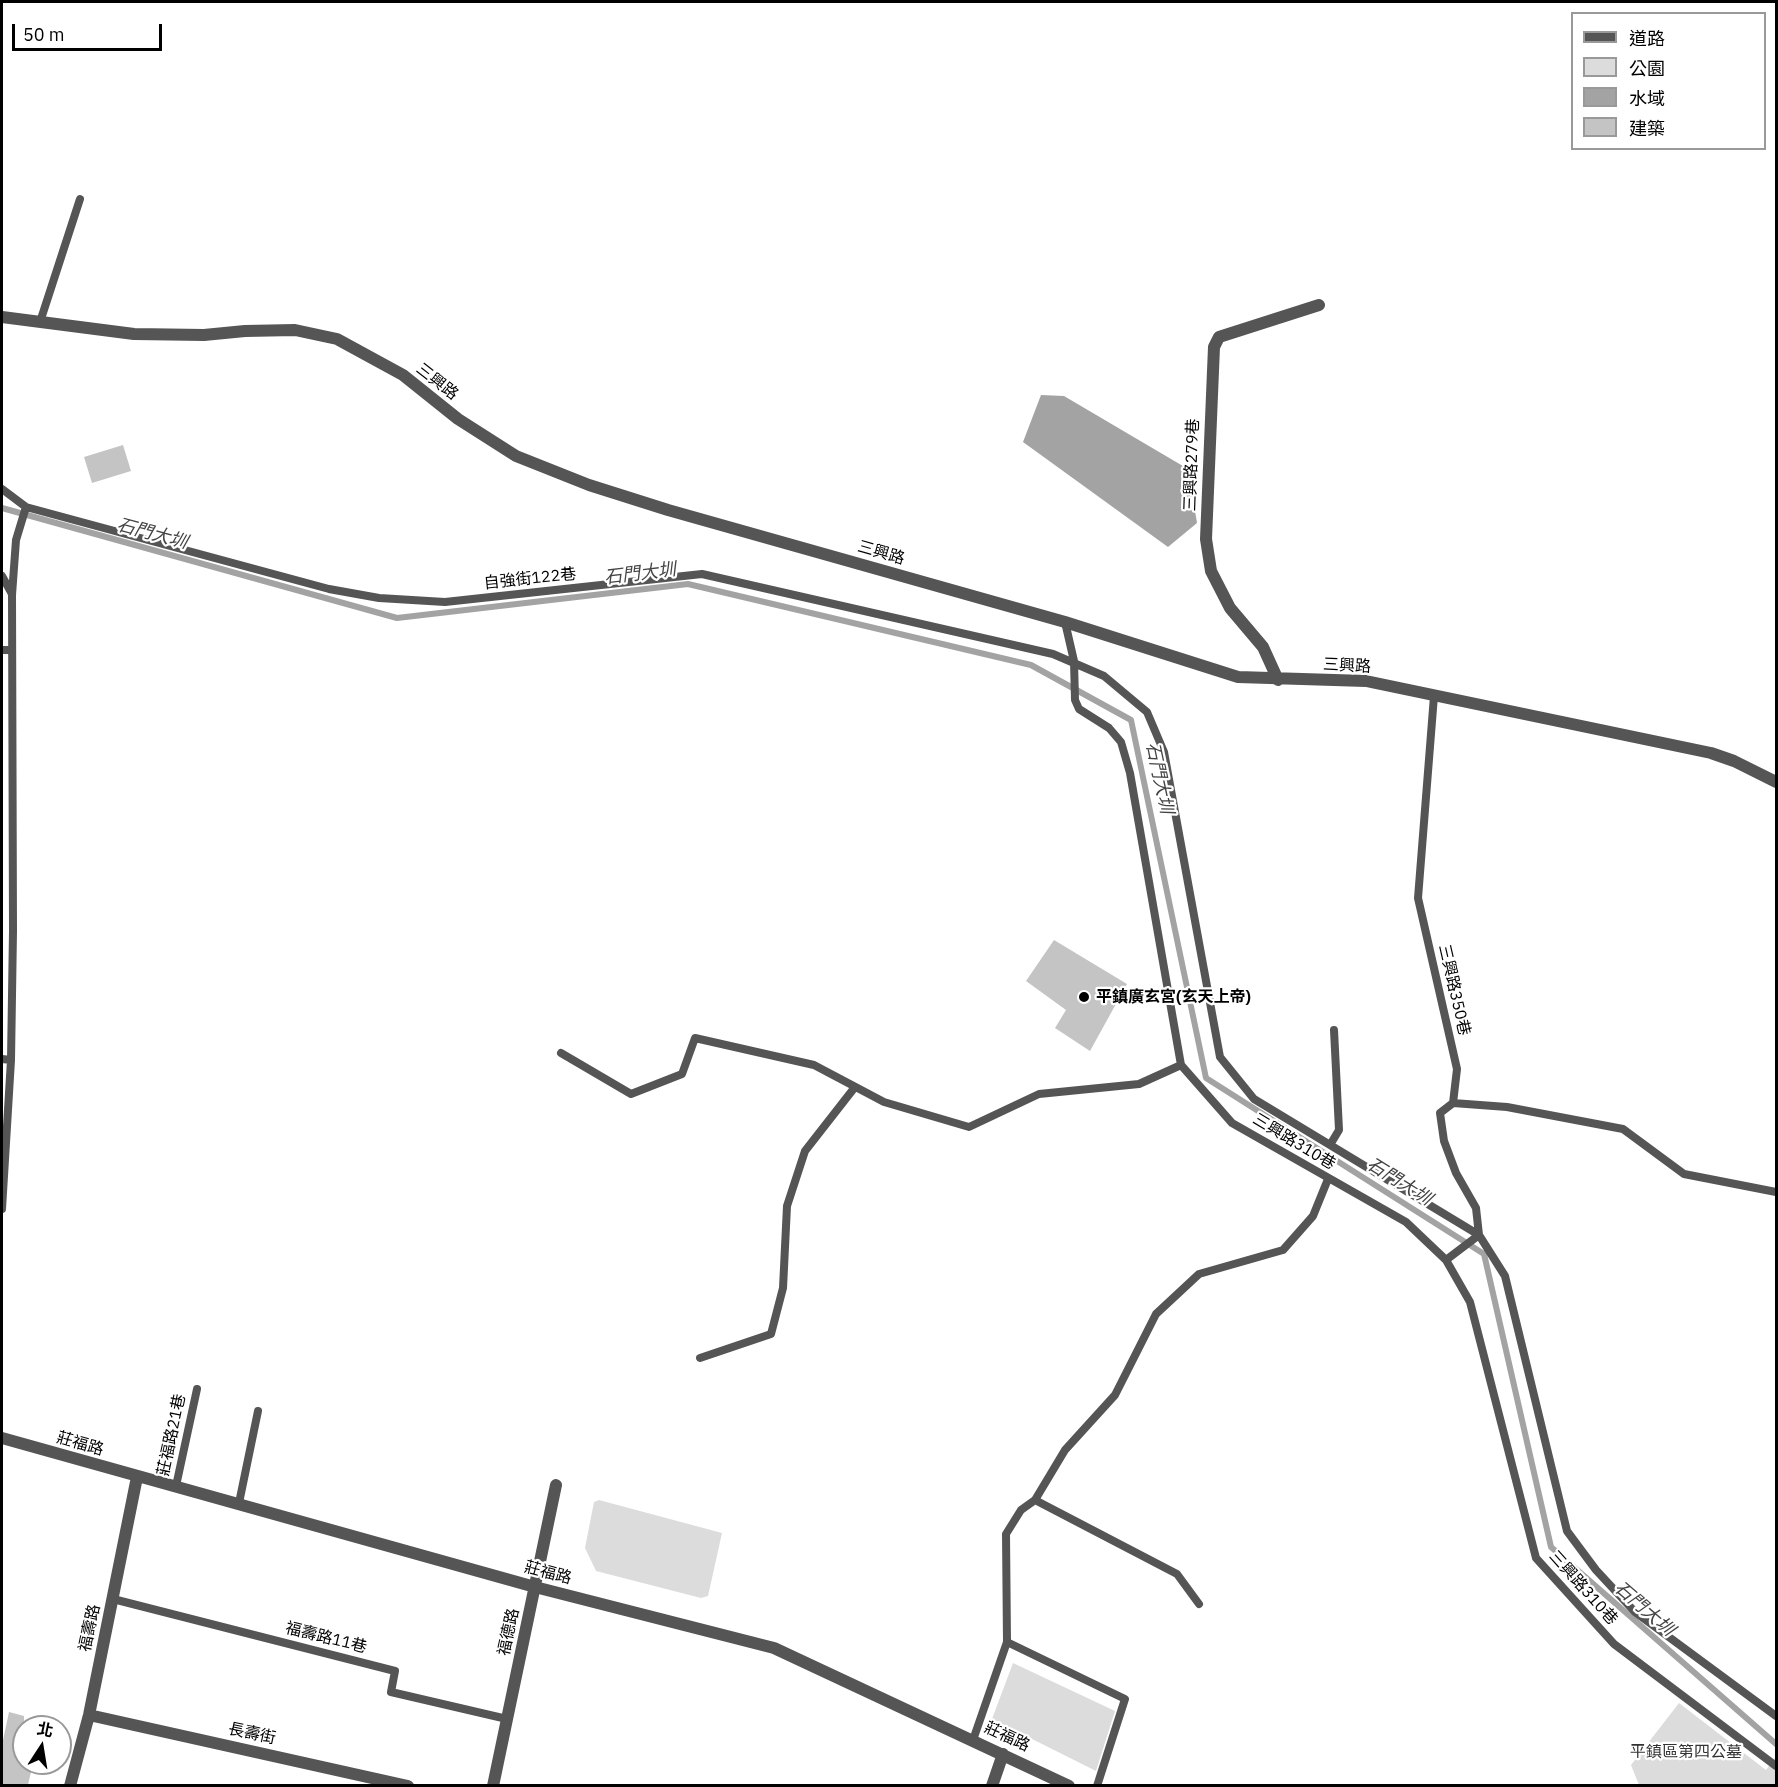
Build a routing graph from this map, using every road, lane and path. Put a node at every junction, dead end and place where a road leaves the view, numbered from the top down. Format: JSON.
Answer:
{"nodes":[{"id":1,"x":80,"y":199,"type":"dead end"},
{"id":2,"x":1319,"y":305,"type":"dead end"},
{"id":3,"x":2,"y":317,"type":"edge"},
{"id":4,"x":40,"y":321,"type":"junction"},
{"id":5,"x":2,"y":489,"type":"edge"},
{"id":6,"x":25,"y":513,"type":"junction"},
{"id":7,"x":2,"y":576,"type":"edge"},
{"id":8,"x":12,"y":595,"type":"junction"},
{"id":9,"x":1065,"y":622,"type":"junction"},
{"id":10,"x":2,"y":650,"type":"edge"},
{"id":11,"x":12,"y":650,"type":"junction"},
{"id":12,"x":1074,"y":663,"type":"junction"},
{"id":13,"x":1278,"y":680,"type":"junction"},
{"id":14,"x":1434,"y":696,"type":"junction"},
{"id":15,"x":1776,"y":782,"type":"edge"},
{"id":16,"x":1334,"y":1030,"type":"dead end"},
{"id":17,"x":561,"y":1053,"type":"dead end"},
{"id":18,"x":6,"y":1060,"type":"edge"},
{"id":19,"x":1180,"y":1065,"type":"junction"},
{"id":20,"x":855,"y":1087,"type":"junction"},
{"id":21,"x":1453,"y":1103,"type":"junction"},
{"id":22,"x":3,"y":1143,"type":"edge"},
{"id":23,"x":1330,"y":1144,"type":"junction"},
{"id":24,"x":1328,"y":1179,"type":"junction"},
{"id":25,"x":1776,"y":1192,"type":"edge"},
{"id":26,"x":2,"y":1209,"type":"edge"},
{"id":27,"x":1476,"y":1237,"type":"junction"},
{"id":28,"x":1449,"y":1258,"type":"junction"},
{"id":29,"x":699,"y":1358,"type":"dead end"},
{"id":30,"x":197,"y":1389,"type":"dead end"},
{"id":31,"x":258,"y":1411,"type":"dead end"},
{"id":32,"x":2,"y":1438,"type":"edge"},
{"id":33,"x":137,"y":1477,"type":"junction"},
{"id":34,"x":556,"y":1485,"type":"dead end"},
{"id":35,"x":176,"y":1486,"type":"junction"},
{"id":36,"x":1035,"y":1500,"type":"junction"},
{"id":37,"x":239,"y":1503,"type":"junction"},
{"id":38,"x":535,"y":1587,"type":"junction"},
{"id":39,"x":113,"y":1599,"type":"junction"},
{"id":40,"x":1199,"y":1604,"type":"dead end"},
{"id":41,"x":1006,"y":1642,"type":"junction"},
{"id":42,"x":88,"y":1715,"type":"junction"},
{"id":43,"x":1776,"y":1716,"type":"edge"},
{"id":44,"x":507,"y":1719,"type":"junction"},
{"id":45,"x":973,"y":1740,"type":"junction"},
{"id":46,"x":1003,"y":1754,"type":"junction"},
{"id":47,"x":1776,"y":1766,"type":"edge"},
{"id":48,"x":70,"y":1785,"type":"edge"},
{"id":49,"x":408,"y":1785,"type":"edge"},
{"id":50,"x":493,"y":1785,"type":"edge"},
{"id":51,"x":992,"y":1785,"type":"edge"},
{"id":52,"x":1069,"y":1785,"type":"edge"},
{"id":53,"x":1097,"y":1785,"type":"edge"}],
"edges":[{"from":1,"to":4,"type":"lane"},
{"from":2,"to":13,"type":"street","name":"三興路279巷"},
{"from":3,"to":4,"type":"street","name":"三興路"},
{"from":4,"to":9,"type":"street","name":"三興路"},
{"from":5,"to":6,"type":"lane"},
{"from":6,"to":8,"type":"lane"},
{"from":6,"to":12,"type":"lane","name":"自強街122巷"},
{"from":7,"to":8,"type":"lane"},
{"from":8,"to":11,"type":"lane"},
{"from":9,"to":12,"type":"lane"},
{"from":9,"to":13,"type":"street","name":"三興路"},
{"from":10,"to":11,"type":"lane"},
{"from":11,"to":18,"type":"lane"},
{"from":12,"to":19,"type":"lane"},
{"from":12,"to":23,"type":"lane","name":"三興路310巷"},
{"from":13,"to":14,"type":"street","name":"三興路"},
{"from":14,"to":15,"type":"street","name":"三興路"},
{"from":14,"to":21,"type":"lane","name":"三興路350巷"},
{"from":16,"to":23,"type":"lane"},
{"from":17,"to":20,"type":"lane"},
{"from":18,"to":22,"type":"lane"},
{"from":19,"to":20,"type":"lane"},
{"from":19,"to":24,"type":"lane","name":"三興路310巷"},
{"from":20,"to":29,"type":"lane"},
{"from":21,"to":25,"type":"lane"},
{"from":21,"to":27,"type":"lane","name":"三興路350巷"},
{"from":22,"to":26,"type":"lane"},
{"from":23,"to":27,"type":"lane","name":"三興路310巷"},
{"from":24,"to":28,"type":"lane","name":"三興路310巷"},
{"from":24,"to":36,"type":"lane"},
{"from":27,"to":28,"type":"lane"},
{"from":27,"to":43,"type":"lane","name":"三興路310巷"},
{"from":28,"to":47,"type":"lane","name":"三興路310巷"},
{"from":30,"to":35,"type":"lane","name":"莊福路21巷"},
{"from":31,"to":37,"type":"lane"},
{"from":32,"to":33,"type":"street","name":"莊福路"},
{"from":33,"to":35,"type":"street","name":"莊福路"},
{"from":33,"to":39,"type":"street","name":"福壽路"},
{"from":34,"to":38,"type":"street","name":"福德路"},
{"from":35,"to":37,"type":"street","name":"莊福路"},
{"from":36,"to":40,"type":"lane"},
{"from":36,"to":41,"type":"lane"},
{"from":37,"to":38,"type":"street","name":"莊福路"},
{"from":38,"to":44,"type":"street","name":"福德路"},
{"from":38,"to":45,"type":"street","name":"莊福路"},
{"from":39,"to":42,"type":"street","name":"福壽路"},
{"from":39,"to":44,"type":"lane","name":"福壽路11巷"},
{"from":41,"to":45,"type":"lane"},
{"from":41,"to":53,"type":"lane"},
{"from":42,"to":48,"type":"street","name":"福壽路"},
{"from":42,"to":49,"type":"street","name":"長壽街"},
{"from":44,"to":50,"type":"street","name":"福德路"},
{"from":45,"to":46,"type":"street","name":"莊福路"},
{"from":46,"to":51,"type":"street"},
{"from":46,"to":52,"type":"street","name":"莊福路"}]}
